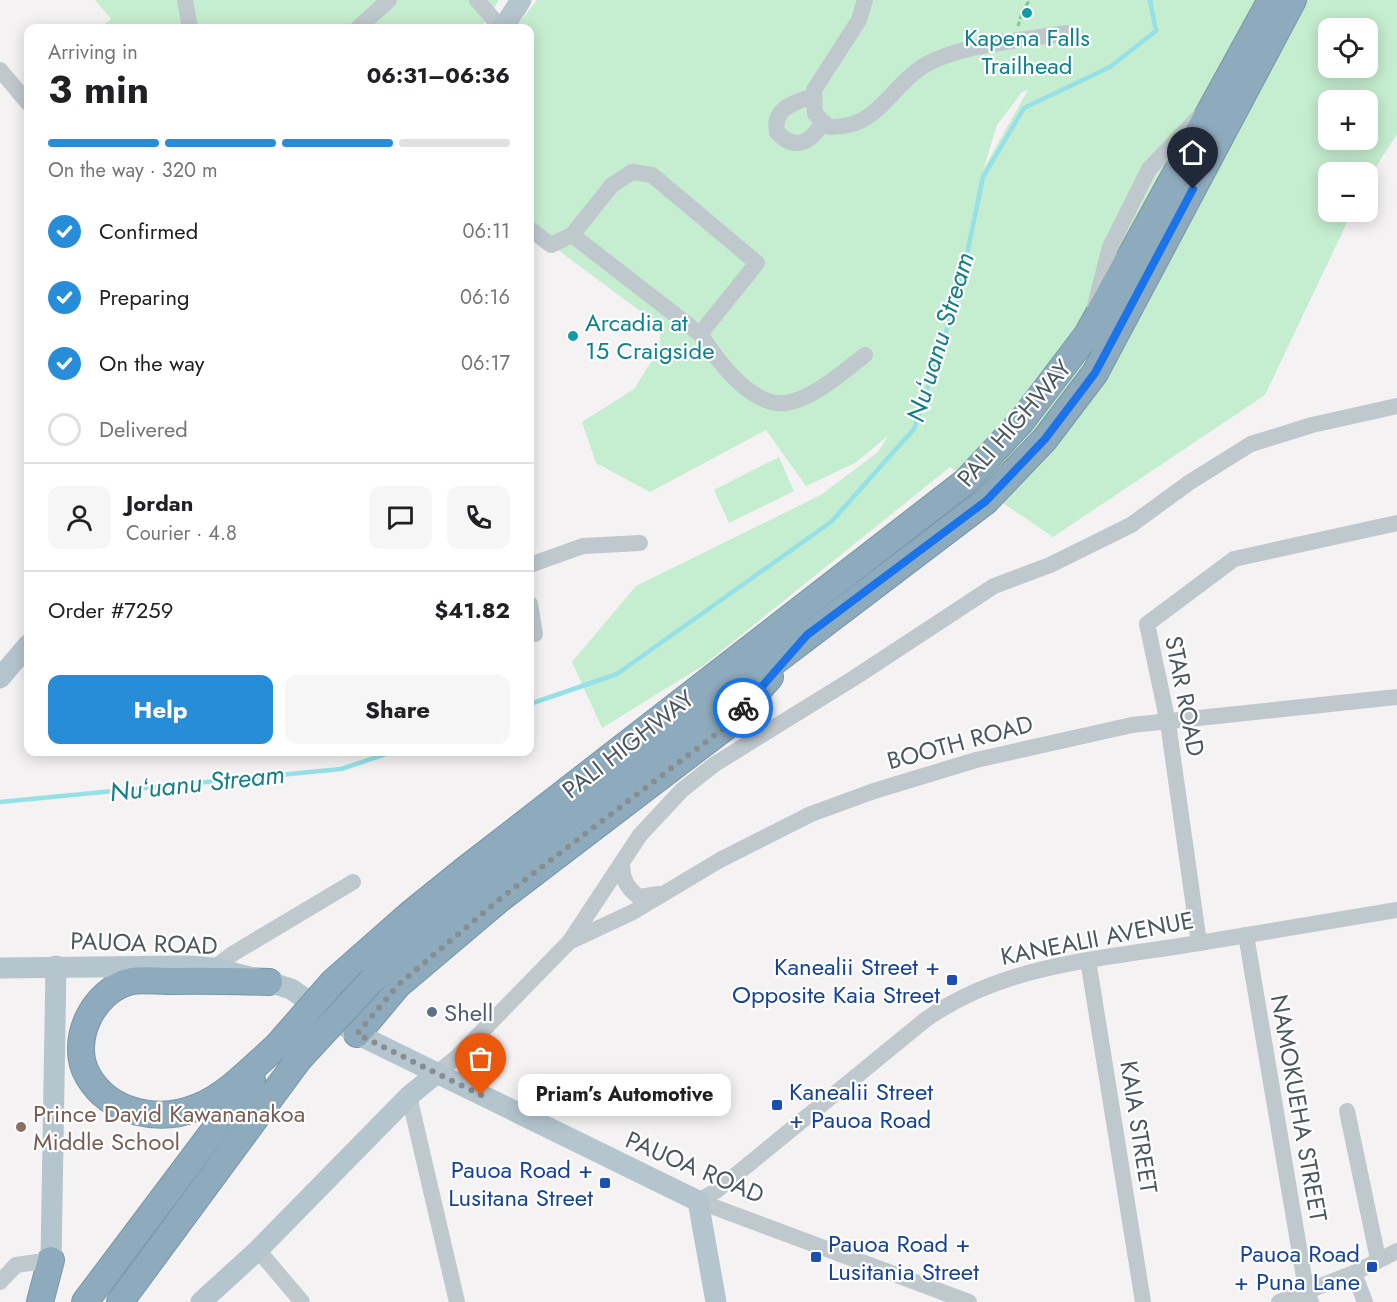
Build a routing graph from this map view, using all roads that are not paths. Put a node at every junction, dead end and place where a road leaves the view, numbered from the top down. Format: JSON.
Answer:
{"nodes":[{"id":1,"x":185,"y":0,"type":"edge"},
{"id":2,"x":389,"y":0,"type":"edge"},
{"id":3,"x":477,"y":0,"type":"edge"},
{"id":4,"x":521,"y":0,"type":"edge"},
{"id":5,"x":865,"y":0,"type":"edge"},
{"id":6,"x":1270,"y":0,"type":"edge"},
{"id":7,"x":1293,"y":0,"type":"edge"},
{"id":8,"x":189,"y":24,"type":"edge"},
{"id":9,"x":362,"y":24,"type":"edge"},
{"id":10,"x":498,"y":24,"type":"edge"},
{"id":11,"x":505,"y":24,"type":"edge"},
{"id":12,"x":1067,"y":33,"type":"dead end"},
{"id":13,"x":0,"y":70,"type":"edge"},
{"id":14,"x":814,"y":96,"type":"junction"},
{"id":15,"x":24,"y":98,"type":"edge"},
{"id":16,"x":822,"y":123,"type":"junction"},
{"id":17,"x":534,"y":232,"type":"edge"},
{"id":18,"x":572,"y":235,"type":"junction"},
{"id":19,"x":700,"y":334,"type":"junction"},
{"id":20,"x":865,"y":355,"type":"dead end"},
{"id":21,"x":1397,"y":406,"type":"edge"},
{"id":22,"x":1397,"y":523,"type":"edge"},
{"id":23,"x":640,"y":543,"type":"dead end"},
{"id":24,"x":534,"y":564,"type":"edge"},
{"id":25,"x":534,"y":628,"type":"edge"},
{"id":26,"x":535,"y":634,"type":"dead end"},
{"id":27,"x":807,"y":635,"type":"junction"},
{"id":28,"x":24,"y":650,"type":"edge"},
{"id":29,"x":0,"y":678,"type":"edge"},
{"id":30,"x":1397,"y":697,"type":"edge"},
{"id":31,"x":1168,"y":721,"type":"junction"},
{"id":32,"x":622,"y":862,"type":"junction"},
{"id":33,"x":353,"y":882,"type":"dead end"},
{"id":34,"x":663,"y":892,"type":"junction"},
{"id":35,"x":1397,"y":910,"type":"edge"},
{"id":36,"x":1245,"y":935,"type":"junction"},
{"id":37,"x":570,"y":941,"type":"junction"},
{"id":38,"x":1199,"y":943,"type":"junction"},
{"id":39,"x":1088,"y":960,"type":"junction"},
{"id":40,"x":56,"y":966,"type":"junction"},
{"id":41,"x":0,"y":968,"type":"edge"},
{"id":42,"x":214,"y":968,"type":"junction"},
{"id":43,"x":269,"y":982,"type":"junction"},
{"id":44,"x":357,"y":1034,"type":"junction"},
{"id":45,"x":277,"y":1046,"type":"junction"},
{"id":46,"x":437,"y":1073,"type":"junction"},
{"id":47,"x":408,"y":1096,"type":"junction"},
{"id":48,"x":1347,"y":1111,"type":"dead end"},
{"id":49,"x":698,"y":1201,"type":"junction"},
{"id":50,"x":258,"y":1250,"type":"junction"},
{"id":51,"x":1397,"y":1251,"type":"edge"},
{"id":52,"x":1378,"y":1259,"type":"junction"},
{"id":53,"x":51,"y":1260,"type":"junction"},
{"id":54,"x":1354,"y":1273,"type":"junction"},
{"id":55,"x":0,"y":1282,"type":"edge"},
{"id":56,"x":1308,"y":1296,"type":"edge"},
{"id":57,"x":40,"y":1302,"type":"edge"},
{"id":58,"x":85,"y":1302,"type":"edge"},
{"id":59,"x":120,"y":1302,"type":"edge"},
{"id":60,"x":201,"y":1302,"type":"edge"},
{"id":61,"x":302,"y":1302,"type":"edge"},
{"id":62,"x":457,"y":1302,"type":"edge"},
{"id":63,"x":716,"y":1302,"type":"edge"},
{"id":64,"x":969,"y":1302,"type":"edge"},
{"id":65,"x":1143,"y":1302,"type":"edge"},
{"id":66,"x":1279,"y":1302,"type":"edge"},
{"id":67,"x":1365,"y":1302,"type":"edge"}],
"edges":[{"from":1,"to":8,"type":"street"},
{"from":2,"to":9,"type":"street"},
{"from":3,"to":10,"type":"street"},
{"from":4,"to":11,"type":"main road"},
{"from":5,"to":14,"type":"street"},
{"from":6,"to":45,"type":"highway","name":"PALI HIGHWAY","bridge":true},
{"from":7,"to":27,"type":"highway","name":"PALI HIGHWAY"},
{"from":12,"to":16,"type":"street"},
{"from":13,"to":15,"type":"street"},
{"from":14,"to":16,"type":"street"},
{"from":14,"to":16,"type":"street"},
{"from":17,"to":18,"type":"street"},
{"from":18,"to":19,"type":"street"},
{"from":18,"to":19,"type":"street"},
{"from":19,"to":20,"type":"street"},
{"from":21,"to":32,"type":"street"},
{"from":22,"to":31,"type":"street","name":"STAR ROAD"},
{"from":23,"to":24,"type":"street"},
{"from":25,"to":26,"type":"street"},
{"from":27,"to":44,"type":"highway"},
{"from":27,"to":59,"type":"highway","name":"PALI HIGHWAY","bridge":true},
{"from":28,"to":29,"type":"main road"},
{"from":30,"to":31,"type":"street","name":"BOOTH ROAD"},
{"from":31,"to":34,"type":"street","name":"BOOTH ROAD"},
{"from":31,"to":38,"type":"street","name":"STAR ROAD"},
{"from":32,"to":34,"type":"street"},
{"from":32,"to":37,"type":"street"},
{"from":33,"to":42,"type":"street"},
{"from":34,"to":37,"type":"street","name":"BOOTH ROAD"},
{"from":35,"to":36,"type":"street","name":"KANEALII AVENUE"},
{"from":36,"to":38,"type":"street","name":"KANEALII AVENUE"},
{"from":36,"to":56,"type":"street","name":"NAMOKUEHA STREET"},
{"from":37,"to":46,"type":"street"},
{"from":38,"to":39,"type":"street","name":"KANEALII AVENUE"},
{"from":39,"to":49,"type":"street","name":"KANEALII AVENUE"},
{"from":39,"to":65,"type":"street","name":"KAIA STREET"},
{"from":40,"to":41,"type":"main road","name":"PAUOA ROAD"},
{"from":40,"to":42,"type":"main road","name":"PAUOA ROAD"},
{"from":40,"to":53,"type":"main road"},
{"from":42,"to":43,"type":"main road","name":"PAUOA ROAD"},
{"from":43,"to":44,"type":"main road","name":"PAUOA ROAD"},
{"from":43,"to":45,"type":"highway"},
{"from":44,"to":46,"type":"main road","name":"PAUOA ROAD"},
{"from":45,"to":58,"type":"highway","name":"PALI HIGHWAY"},
{"from":46,"to":47,"type":"main road"},
{"from":46,"to":49,"type":"main road","name":"PAUOA ROAD"},
{"from":47,"to":50,"type":"main road"},
{"from":47,"to":62,"type":"street"},
{"from":48,"to":52,"type":"street"},
{"from":49,"to":63,"type":"main road"},
{"from":49,"to":64,"type":"street","name":"PAUOA ROAD"},
{"from":50,"to":60,"type":"main road"},
{"from":50,"to":61,"type":"street"},
{"from":51,"to":52,"type":"street"},
{"from":52,"to":54,"type":"street"},
{"from":53,"to":55,"type":"street"},
{"from":53,"to":57,"type":"highway"},
{"from":54,"to":56,"type":"street"},
{"from":54,"to":67,"type":"street"},
{"from":56,"to":66,"type":"street"}]}
